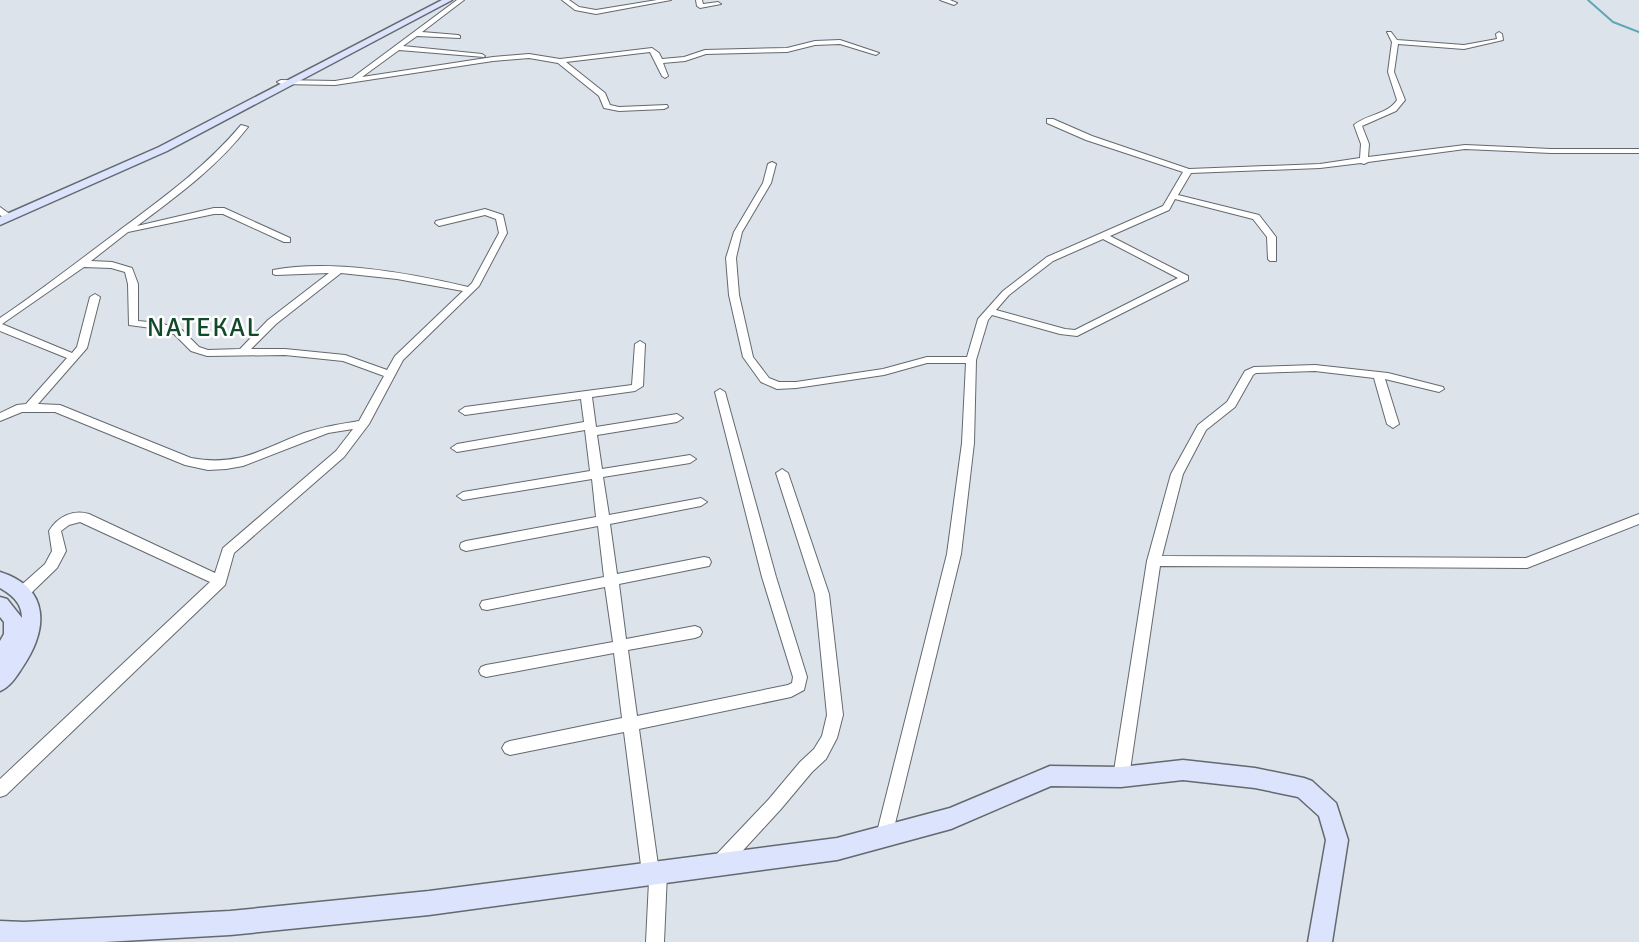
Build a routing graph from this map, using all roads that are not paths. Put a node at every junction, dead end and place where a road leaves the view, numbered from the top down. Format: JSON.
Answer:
{"nodes":[{"id":1,"x":440,"y":0,"type":"edge"},
{"id":2,"x":448,"y":0,"type":"edge"},
{"id":3,"x":461,"y":0,"type":"edge"},
{"id":4,"x":565,"y":0,"type":"edge"},
{"id":5,"x":668,"y":0,"type":"edge"},
{"id":6,"x":699,"y":0,"type":"edge"},
{"id":7,"x":943,"y":0,"type":"edge"},
{"id":8,"x":954,"y":3,"type":"dead end"},
{"id":9,"x":718,"y":4,"type":"dead end"},
{"id":10,"x":1389,"y":33,"type":"dead end"},
{"id":11,"x":1499,"y":33,"type":"dead end"},
{"id":12,"x":418,"y":34,"type":"junction"},
{"id":13,"x":458,"y":37,"type":"dead end"},
{"id":14,"x":1395,"y":42,"type":"junction"},
{"id":15,"x":400,"y":48,"type":"junction"},
{"id":16,"x":876,"y":53,"type":"dead end"},
{"id":17,"x":493,"y":59,"type":"junction"},
{"id":18,"x":560,"y":60,"type":"junction"},
{"id":19,"x":660,"y":61,"type":"junction"},
{"id":20,"x":665,"y":76,"type":"dead end"},
{"id":21,"x":355,"y":79,"type":"junction"},
{"id":22,"x":286,"y":82,"type":"junction"},
{"id":23,"x":664,"y":107,"type":"dead end"},
{"id":24,"x":1050,"y":121,"type":"dead end"},
{"id":25,"x":244,"y":127,"type":"dead end"},
{"id":26,"x":1638,"y":152,"type":"edge"},
{"id":27,"x":1364,"y":162,"type":"junction"},
{"id":28,"x":772,"y":164,"type":"dead end"},
{"id":29,"x":1188,"y":171,"type":"junction"},
{"id":30,"x":1172,"y":196,"type":"junction"},
{"id":31,"x":2,"y":215,"type":"edge"},
{"id":32,"x":439,"y":223,"type":"dead end"},
{"id":33,"x":123,"y":232,"type":"junction"},
{"id":34,"x":1102,"y":236,"type":"junction"},
{"id":35,"x":287,"y":240,"type":"dead end"},
{"id":36,"x":1273,"y":259,"type":"dead end"},
{"id":37,"x":83,"y":264,"type":"junction"},
{"id":38,"x":339,"y":270,"type":"junction"},
{"id":39,"x":276,"y":272,"type":"dead end"},
{"id":40,"x":469,"y":291,"type":"junction"},
{"id":41,"x":95,"y":297,"type":"dead end"},
{"id":42,"x":989,"y":311,"type":"junction"},
{"id":43,"x":0,"y":322,"type":"edge"},
{"id":44,"x":0,"y":327,"type":"edge"},
{"id":45,"x":640,"y":344,"type":"dead end"},
{"id":46,"x":241,"y":354,"type":"junction"},
{"id":47,"x":74,"y":357,"type":"junction"},
{"id":48,"x":971,"y":360,"type":"junction"},
{"id":49,"x":390,"y":375,"type":"junction"},
{"id":50,"x":1379,"y":376,"type":"junction"},
{"id":51,"x":1439,"y":389,"type":"dead end"},
{"id":52,"x":720,"y":392,"type":"dead end"},
{"id":53,"x":586,"y":394,"type":"junction"},
{"id":54,"x":29,"y":408,"type":"junction"},
{"id":55,"x":465,"y":411,"type":"dead end"},
{"id":56,"x":0,"y":417,"type":"edge"},
{"id":57,"x":677,"y":418,"type":"dead end"},
{"id":58,"x":363,"y":424,"type":"junction"},
{"id":59,"x":1393,"y":424,"type":"dead end"},
{"id":60,"x":591,"y":428,"type":"junction"},
{"id":61,"x":457,"y":448,"type":"dead end"},
{"id":62,"x":690,"y":459,"type":"dead end"},
{"id":63,"x":597,"y":473,"type":"junction"},
{"id":64,"x":782,"y":473,"type":"dead end"},
{"id":65,"x":463,"y":496,"type":"dead end"},
{"id":66,"x":701,"y":502,"type":"dead end"},
{"id":67,"x":1639,"y":519,"type":"edge"},
{"id":68,"x":603,"y":522,"type":"junction"},
{"id":69,"x":466,"y":546,"type":"dead end"},
{"id":70,"x":1154,"y":561,"type":"junction"},
{"id":71,"x":704,"y":562,"type":"dead end"},
{"id":72,"x":0,"y":579,"type":"edge"},
{"id":73,"x":220,"y":580,"type":"junction"},
{"id":74,"x":611,"y":580,"type":"junction"},
{"id":75,"x":23,"y":592,"type":"junction"},
{"id":76,"x":0,"y":604,"type":"edge"},
{"id":77,"x":488,"y":605,"type":"dead end"},
{"id":78,"x":695,"y":632,"type":"dead end"},
{"id":79,"x":620,"y":646,"type":"junction"},
{"id":80,"x":0,"y":659,"type":"edge"},
{"id":81,"x":486,"y":670,"type":"dead end"},
{"id":82,"x":0,"y":681,"type":"edge"},
{"id":83,"x":631,"y":725,"type":"junction"},
{"id":84,"x":510,"y":748,"type":"dead end"},
{"id":85,"x":1121,"y":777,"type":"junction"},
{"id":86,"x":0,"y":790,"type":"edge"},
{"id":87,"x":884,"y":836,"type":"junction"},
{"id":88,"x":718,"y":865,"type":"junction"},
{"id":89,"x":654,"y":873,"type":"junction"},
{"id":90,"x":0,"y":933,"type":"edge"},
{"id":91,"x":655,"y":942,"type":"edge"},
{"id":92,"x":1320,"y":942,"type":"edge"}],
"edges":[{"from":1,"to":22,"type":"main road"},
{"from":2,"to":22,"type":"main road"},
{"from":3,"to":12,"type":"street"},
{"from":4,"to":5,"type":"street"},
{"from":6,"to":9,"type":"street"},
{"from":7,"to":8,"type":"street"},
{"from":10,"to":14,"type":"street"},
{"from":11,"to":14,"type":"street"},
{"from":12,"to":13,"type":"street"},
{"from":12,"to":15,"type":"street"},
{"from":14,"to":27,"type":"street"},
{"from":15,"to":17,"type":"street"},
{"from":15,"to":21,"type":"street"},
{"from":16,"to":19,"type":"street"},
{"from":17,"to":18,"type":"street"},
{"from":17,"to":21,"type":"street"},
{"from":18,"to":19,"type":"street"},
{"from":18,"to":23,"type":"street"},
{"from":19,"to":20,"type":"street"},
{"from":21,"to":22,"type":"street"},
{"from":22,"to":31,"type":"main road"},
{"from":24,"to":29,"type":"street"},
{"from":25,"to":33,"type":"street"},
{"from":26,"to":27,"type":"street"},
{"from":27,"to":29,"type":"street"},
{"from":28,"to":48,"type":"street"},
{"from":29,"to":30,"type":"street"},
{"from":30,"to":34,"type":"street"},
{"from":30,"to":36,"type":"street"},
{"from":32,"to":40,"type":"street"},
{"from":33,"to":35,"type":"street"},
{"from":33,"to":37,"type":"street"},
{"from":34,"to":42,"type":"street"},
{"from":34,"to":42,"type":"street"},
{"from":37,"to":43,"type":"street"},
{"from":37,"to":46,"type":"street"},
{"from":38,"to":39,"type":"street"},
{"from":38,"to":40,"type":"street"},
{"from":38,"to":46,"type":"street"},
{"from":40,"to":49,"type":"street"},
{"from":41,"to":47,"type":"street"},
{"from":42,"to":48,"type":"street"},
{"from":44,"to":47,"type":"street"},
{"from":45,"to":53,"type":"street"},
{"from":46,"to":49,"type":"street"},
{"from":47,"to":54,"type":"street"},
{"from":48,"to":87,"type":"street"},
{"from":49,"to":58,"type":"street"},
{"from":50,"to":51,"type":"street"},
{"from":50,"to":59,"type":"street"},
{"from":50,"to":70,"type":"street"},
{"from":52,"to":83,"type":"street"},
{"from":53,"to":55,"type":"street"},
{"from":53,"to":60,"type":"street"},
{"from":54,"to":56,"type":"street"},
{"from":54,"to":58,"type":"street"},
{"from":57,"to":60,"type":"street"},
{"from":58,"to":73,"type":"street"},
{"from":60,"to":61,"type":"street"},
{"from":60,"to":63,"type":"street"},
{"from":62,"to":63,"type":"street"},
{"from":63,"to":65,"type":"street"},
{"from":63,"to":68,"type":"street"},
{"from":64,"to":88,"type":"street"},
{"from":66,"to":68,"type":"street"},
{"from":67,"to":70,"type":"street"},
{"from":68,"to":69,"type":"street"},
{"from":68,"to":74,"type":"street"},
{"from":70,"to":85,"type":"street"},
{"from":71,"to":74,"type":"street"},
{"from":72,"to":75,"type":"main road"},
{"from":73,"to":75,"type":"street"},
{"from":73,"to":86,"type":"street"},
{"from":74,"to":77,"type":"street"},
{"from":74,"to":79,"type":"street"},
{"from":75,"to":82,"type":"main road"},
{"from":76,"to":80,"type":"main road"},
{"from":78,"to":79,"type":"street"},
{"from":79,"to":81,"type":"street"},
{"from":79,"to":83,"type":"street"},
{"from":83,"to":84,"type":"street"},
{"from":83,"to":89,"type":"street"},
{"from":85,"to":87,"type":"main road"},
{"from":85,"to":92,"type":"main road"},
{"from":87,"to":88,"type":"main road"},
{"from":88,"to":89,"type":"main road"},
{"from":89,"to":90,"type":"main road"},
{"from":89,"to":91,"type":"street"}]}
